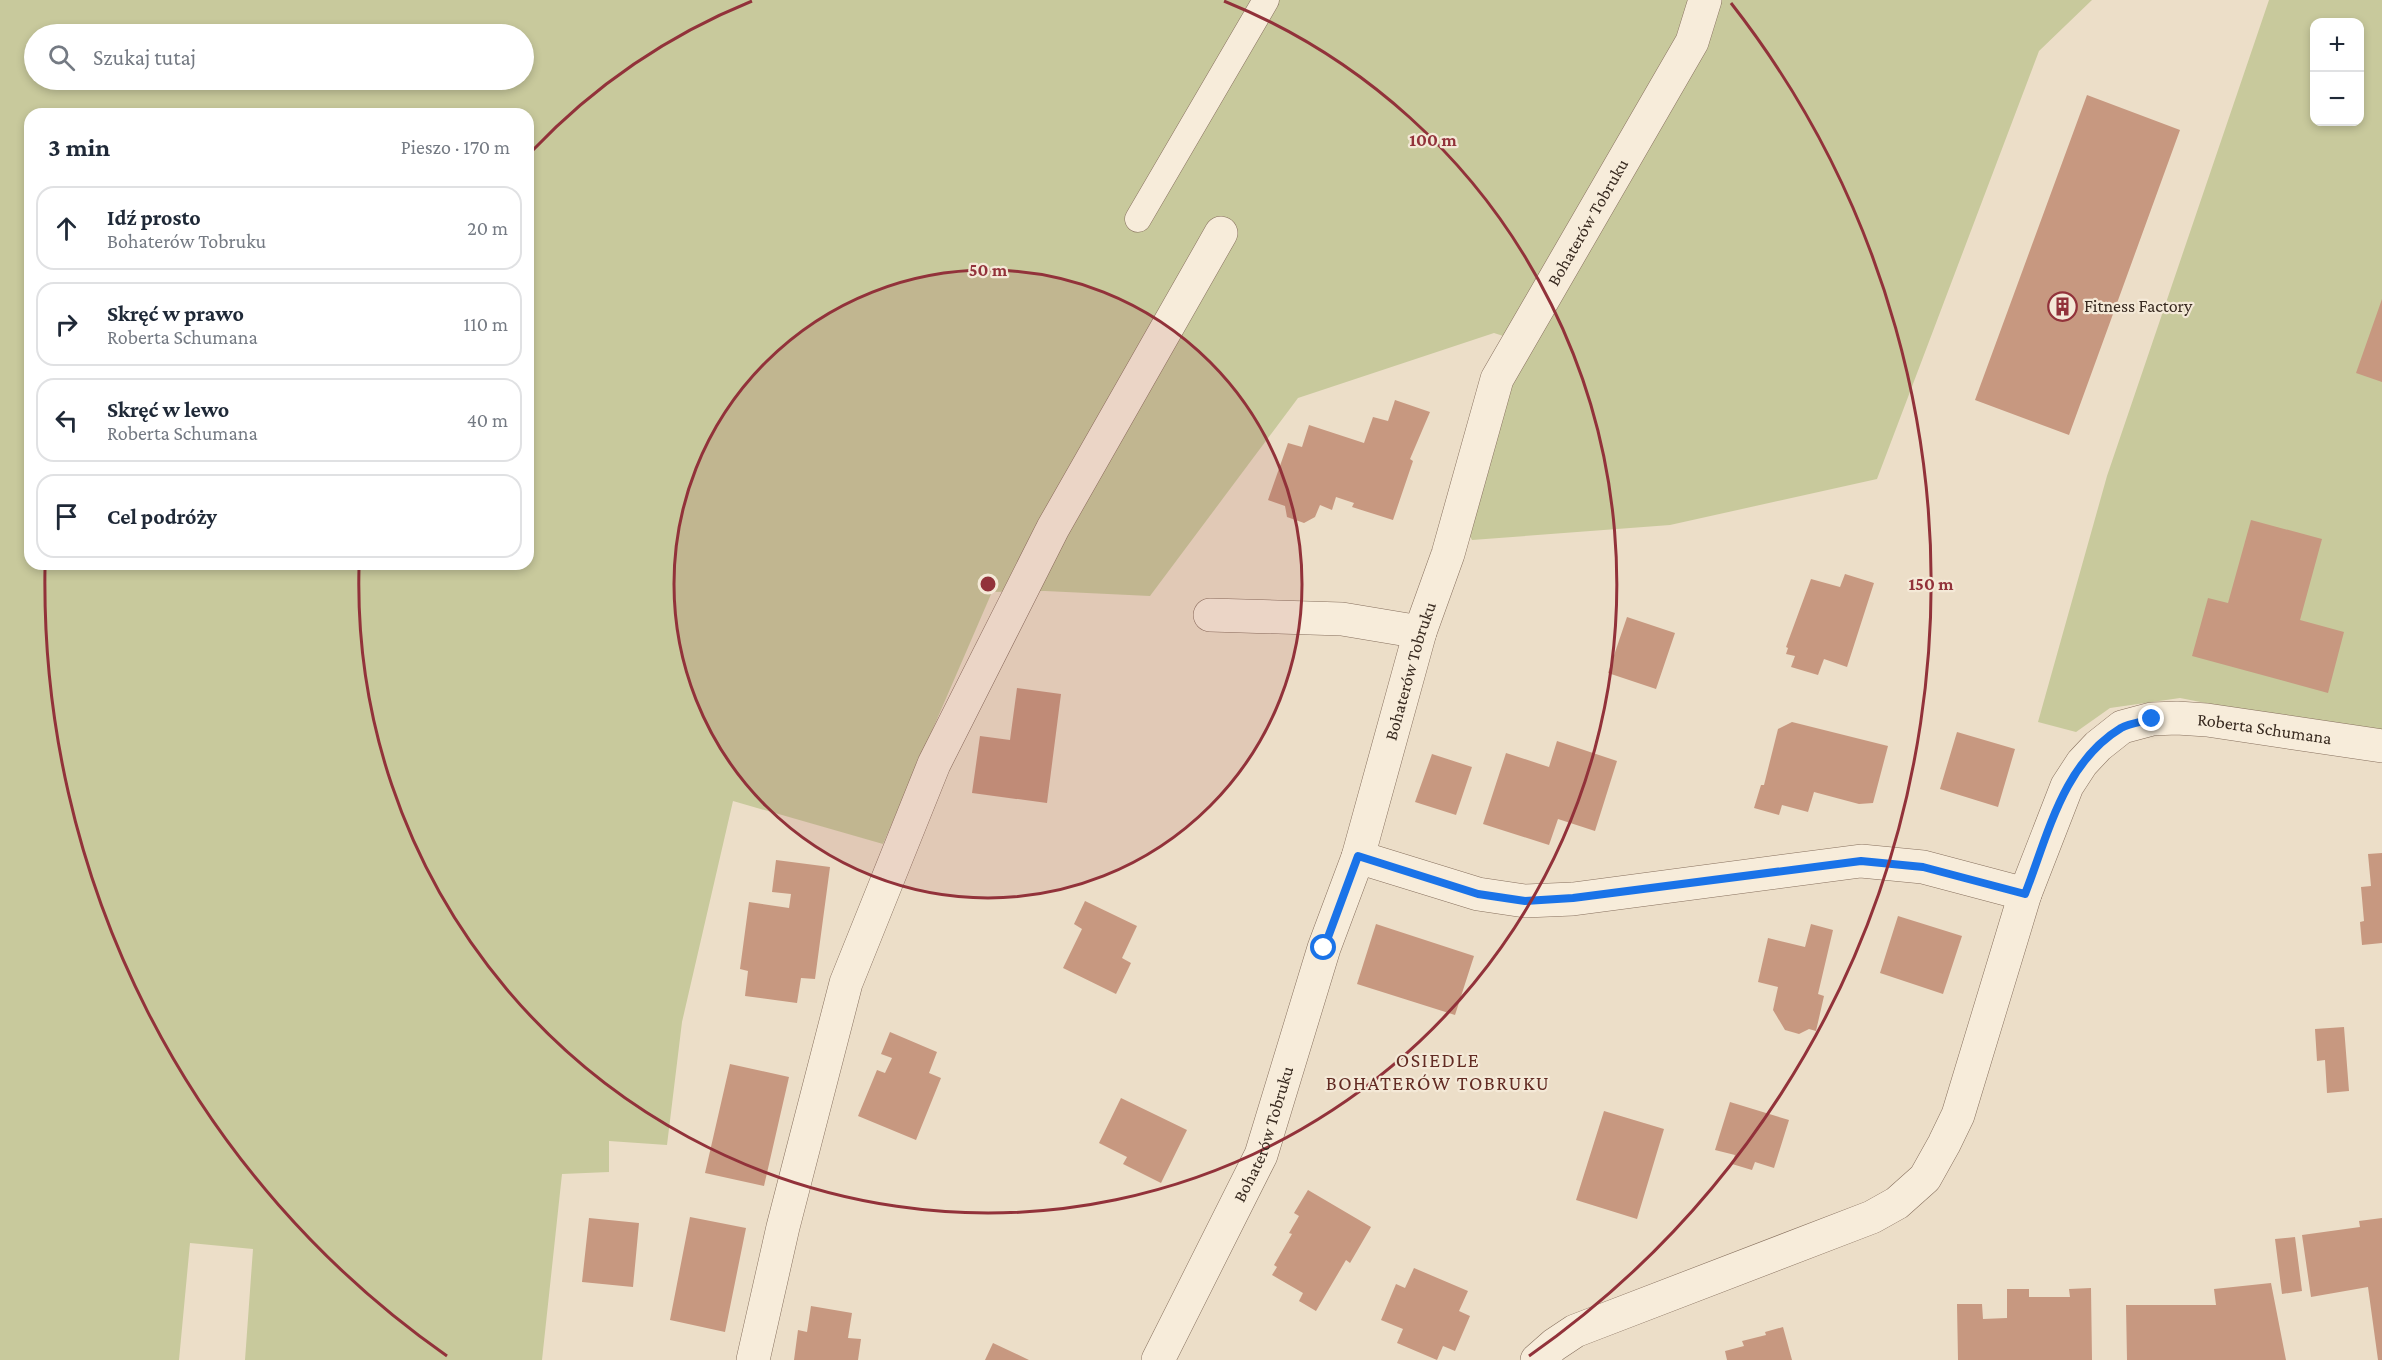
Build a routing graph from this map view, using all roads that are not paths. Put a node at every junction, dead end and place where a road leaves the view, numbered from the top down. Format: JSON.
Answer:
{"nodes":[{"id":1,"x":1266,"y":0,"type":"edge"},
{"id":2,"x":1705,"y":0,"type":"edge"},
{"id":3,"x":1138,"y":219,"type":"dead end"},
{"id":4,"x":1221,"y":233,"type":"dead end"},
{"id":5,"x":1210,"y":615,"type":"dead end"},
{"id":6,"x":1420,"y":632,"type":"junction"},
{"id":7,"x":2382,"y":746,"type":"edge"},
{"id":8,"x":1358,"y":856,"type":"junction"},
{"id":9,"x":2025,"y":894,"type":"junction"},
{"id":10,"x":753,"y":1360,"type":"edge"},
{"id":11,"x":1158,"y":1360,"type":"edge"},
{"id":12,"x":1537,"y":1360,"type":"edge"}],
"edges":[{"from":1,"to":3,"type":"lane"},
{"from":2,"to":6,"type":"street","name":"Bohaterów Tobruku"},
{"from":4,"to":10,"type":"street"},
{"from":5,"to":6,"type":"street"},
{"from":6,"to":8,"type":"street","name":"Bohaterów Tobruku"},
{"from":7,"to":9,"type":"street","name":"Roberta Schumana"},
{"from":8,"to":9,"type":"street"},
{"from":8,"to":11,"type":"street","name":"Bohaterów Tobruku"},
{"from":9,"to":12,"type":"street","name":"Roberta Schumana"}]}
